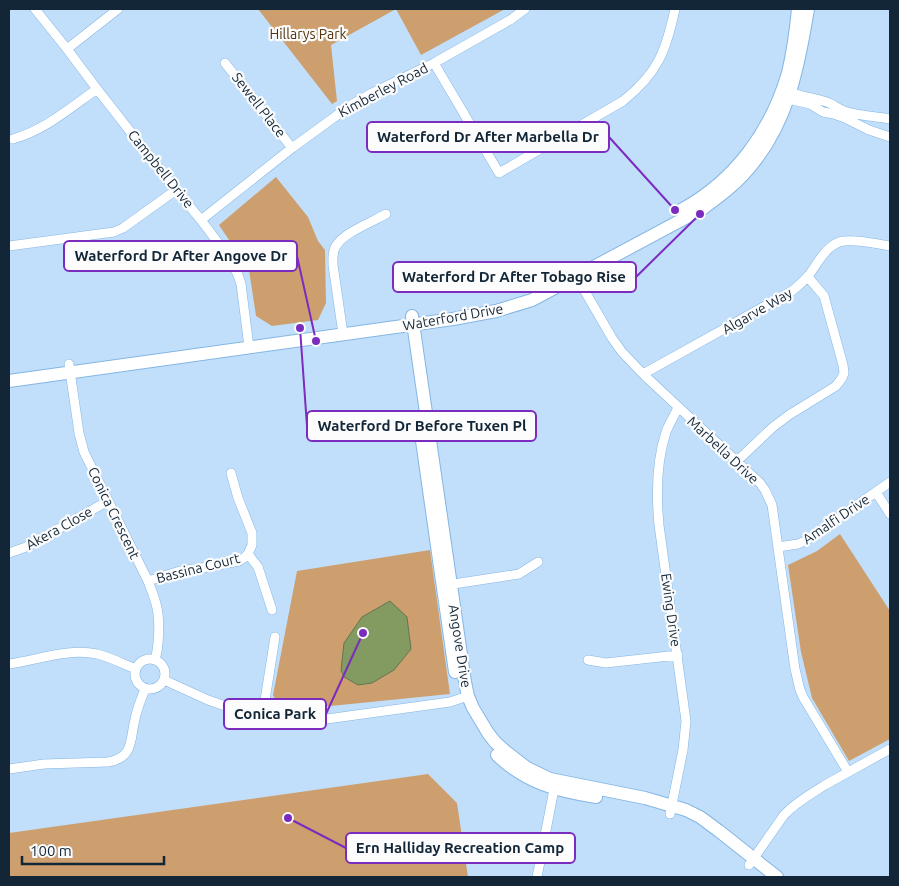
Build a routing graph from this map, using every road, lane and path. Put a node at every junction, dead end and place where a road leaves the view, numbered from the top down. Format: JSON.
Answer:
{"nodes":[{"id":1,"x":35,"y":9,"type":"edge"},
{"id":2,"x":118,"y":9,"type":"edge"},
{"id":3,"x":525,"y":9,"type":"edge"},
{"id":4,"x":675,"y":9,"type":"edge"},
{"id":5,"x":798,"y":9,"type":"edge"},
{"id":6,"x":808,"y":9,"type":"edge"},
{"id":7,"x":67,"y":49,"type":"junction"},
{"id":8,"x":225,"y":63,"type":"dead end"},
{"id":9,"x":434,"y":63,"type":"junction"},
{"id":10,"x":97,"y":89,"type":"junction"},
{"id":11,"x":785,"y":94,"type":"junction"},
{"id":12,"x":886,"y":118,"type":"edge"},
{"id":13,"x":877,"y":133,"type":"junction"},
{"id":14,"x":890,"y":137,"type":"edge"},
{"id":15,"x":13,"y":138,"type":"dead end"},
{"id":16,"x":292,"y":148,"type":"junction"},
{"id":17,"x":176,"y":190,"type":"junction"},
{"id":18,"x":386,"y":214,"type":"dead end"},
{"id":19,"x":201,"y":220,"type":"junction"},
{"id":20,"x":9,"y":246,"type":"edge"},
{"id":21,"x":890,"y":246,"type":"edge"},
{"id":22,"x":574,"y":273,"type":"junction"},
{"id":23,"x":808,"y":277,"type":"junction"},
{"id":24,"x":408,"y":321,"type":"junction"},
{"id":25,"x":342,"y":330,"type":"junction"},
{"id":26,"x":248,"y":343,"type":"junction"},
{"id":27,"x":69,"y":368,"type":"junction"},
{"id":28,"x":9,"y":373,"type":"edge"},
{"id":29,"x":643,"y":374,"type":"junction"},
{"id":30,"x":9,"y":381,"type":"edge"},
{"id":31,"x":678,"y":408,"type":"junction"},
{"id":32,"x":529,"y":436,"type":"dead end"},
{"id":33,"x":426,"y":438,"type":"junction"},
{"id":34,"x":736,"y":462,"type":"junction"},
{"id":35,"x":231,"y":472,"type":"dead end"},
{"id":36,"x":890,"y":482,"type":"edge"},
{"id":37,"x":876,"y":492,"type":"junction"},
{"id":38,"x":108,"y":501,"type":"junction"},
{"id":39,"x":890,"y":514,"type":"edge"},
{"id":40,"x":778,"y":546,"type":"junction"},
{"id":41,"x":9,"y":554,"type":"edge"},
{"id":42,"x":248,"y":554,"type":"junction"},
{"id":43,"x":538,"y":562,"type":"dead end"},
{"id":44,"x":148,"y":580,"type":"junction"},
{"id":45,"x":446,"y":585,"type":"junction"},
{"id":46,"x":272,"y":610,"type":"dead end"},
{"id":47,"x":275,"y":637,"type":"dead end"},
{"id":48,"x":678,"y":655,"type":"junction"},
{"id":49,"x":155,"y":660,"type":"junction"},
{"id":50,"x":588,"y":660,"type":"dead end"},
{"id":51,"x":9,"y":664,"type":"edge"},
{"id":52,"x":136,"y":669,"type":"junction"},
{"id":53,"x":164,"y":680,"type":"junction"},
{"id":54,"x":145,"y":689,"type":"junction"},
{"id":55,"x":465,"y":698,"type":"junction"},
{"id":56,"x":262,"y":719,"type":"junction"},
{"id":57,"x":890,"y":749,"type":"edge"},
{"id":58,"x":9,"y":769,"type":"edge"},
{"id":59,"x":848,"y":772,"type":"junction"},
{"id":60,"x":555,"y":784,"type":"junction"},
{"id":61,"x":671,"y":810,"type":"junction"},
{"id":62,"x":751,"y":862,"type":"junction"},
{"id":63,"x":537,"y":877,"type":"edge"},
{"id":64,"x":764,"y":877,"type":"edge"},
{"id":65,"x":777,"y":877,"type":"edge"}],
"edges":[{"from":1,"to":7,"type":"street","name":"Campbell Drive"},
{"from":2,"to":7,"type":"street"},
{"from":3,"to":9,"type":"street","name":"Kimberley Road"},
{"from":4,"to":9,"type":"street"},
{"from":5,"to":11,"type":"street","name":"Waterford Drive"},
{"from":6,"to":11,"type":"street","name":"Waterford Drive"},
{"from":7,"to":10,"type":"street","name":"Campbell Drive"},
{"from":8,"to":16,"type":"street","name":"Sewell Place"},
{"from":9,"to":16,"type":"street","name":"Kimberley Road"},
{"from":10,"to":15,"type":"street"},
{"from":10,"to":17,"type":"street","name":"Campbell Drive"},
{"from":11,"to":12,"type":"street"},
{"from":11,"to":13,"type":"street"},
{"from":11,"to":22,"type":"street","name":"Waterford Drive"},
{"from":12,"to":13,"type":"street"},
{"from":13,"to":14,"type":"street"},
{"from":16,"to":19,"type":"street","name":"Kimberley Road"},
{"from":17,"to":19,"type":"street","name":"Campbell Drive"},
{"from":17,"to":20,"type":"street"},
{"from":18,"to":25,"type":"street"},
{"from":19,"to":26,"type":"street","name":"Campbell Drive"},
{"from":21,"to":23,"type":"street","name":"Algarve Way"},
{"from":22,"to":24,"type":"street","name":"Waterford Drive"},
{"from":22,"to":29,"type":"street","name":"Marbella Drive"},
{"from":23,"to":29,"type":"street","name":"Algarve Way"},
{"from":23,"to":34,"type":"street"},
{"from":24,"to":25,"type":"street","name":"Waterford Drive"},
{"from":24,"to":33,"type":"street","name":"Angove Drive"},
{"from":25,"to":26,"type":"street","name":"Waterford Drive"},
{"from":26,"to":27,"type":"street","name":"Waterford Drive"},
{"from":27,"to":28,"type":"street","name":"Waterford Drive"},
{"from":27,"to":30,"type":"street","name":"Waterford Drive"},
{"from":27,"to":38,"type":"street","name":"Conica Crescent"},
{"from":29,"to":31,"type":"street","name":"Marbella Drive"},
{"from":31,"to":34,"type":"street","name":"Marbella Drive"},
{"from":31,"to":48,"type":"street","name":"Ewing Drive"},
{"from":32,"to":33,"type":"street"},
{"from":33,"to":45,"type":"street","name":"Angove Drive"},
{"from":34,"to":40,"type":"street","name":"Marbella Drive"},
{"from":35,"to":42,"type":"street","name":"Bassina Court"},
{"from":36,"to":37,"type":"street","name":"Amalfi Drive"},
{"from":37,"to":39,"type":"street"},
{"from":37,"to":40,"type":"street","name":"Amalfi Drive"},
{"from":38,"to":41,"type":"street","name":"Akera Close"},
{"from":38,"to":44,"type":"street","name":"Conica Crescent"},
{"from":40,"to":59,"type":"street","name":"Marbella Drive"},
{"from":42,"to":44,"type":"street","name":"Bassina Court"},
{"from":42,"to":46,"type":"street","name":"Bassina Court"},
{"from":43,"to":45,"type":"street"},
{"from":44,"to":49,"type":"street","name":"Conica Crescent"},
{"from":45,"to":55,"type":"street","name":"Angove Drive"},
{"from":47,"to":56,"type":"street"},
{"from":48,"to":50,"type":"street"},
{"from":48,"to":61,"type":"street","name":"Ewing Drive"},
{"from":49,"to":52,"type":"street"},
{"from":49,"to":53,"type":"street"},
{"from":51,"to":52,"type":"street"},
{"from":52,"to":54,"type":"street"},
{"from":53,"to":54,"type":"street"},
{"from":53,"to":56,"type":"street"},
{"from":54,"to":58,"type":"street"},
{"from":55,"to":56,"type":"street"},
{"from":55,"to":60,"type":"street","name":"Angove Drive"},
{"from":57,"to":59,"type":"street"},
{"from":59,"to":62,"type":"street"},
{"from":60,"to":61,"type":"street","name":"Angove Drive"},
{"from":60,"to":63,"type":"street"},
{"from":61,"to":62,"type":"street","name":"Angove Drive"},
{"from":62,"to":64,"type":"street","name":"Angove Drive"},
{"from":62,"to":65,"type":"street","name":"Angove Drive"}]}
